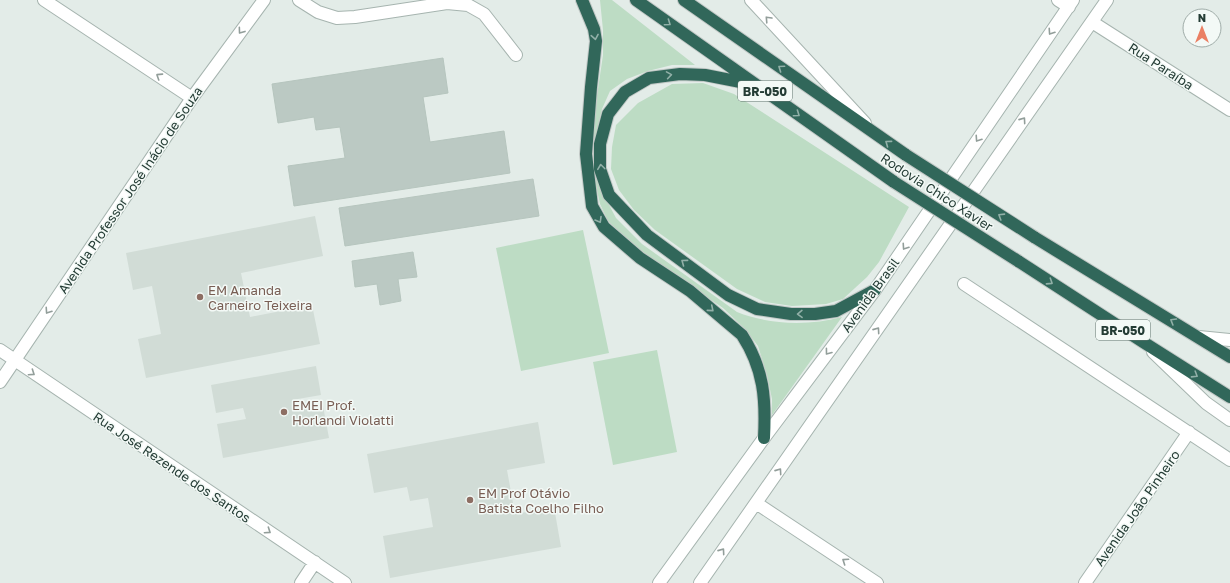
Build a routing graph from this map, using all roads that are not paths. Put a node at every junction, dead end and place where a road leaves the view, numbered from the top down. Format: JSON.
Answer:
{"nodes":[{"id":1,"x":44,"y":0,"type":"edge"},
{"id":2,"x":264,"y":0,"type":"edge"},
{"id":3,"x":299,"y":0,"type":"edge"},
{"id":4,"x":582,"y":0,"type":"edge"},
{"id":5,"x":636,"y":0,"type":"edge"},
{"id":6,"x":684,"y":0,"type":"edge"},
{"id":7,"x":751,"y":0,"type":"edge"},
{"id":8,"x":1058,"y":0,"type":"edge"},
{"id":9,"x":1107,"y":0,"type":"edge"},
{"id":10,"x":1071,"y":3,"type":"edge"},
{"id":11,"x":1092,"y":22,"type":"junction"},
{"id":12,"x":516,"y":56,"type":"dead end"},
{"id":13,"x":756,"y":85,"type":"junction"},
{"id":14,"x":192,"y":98,"type":"junction"},
{"id":15,"x":1230,"y":110,"type":"edge"},
{"id":16,"x":871,"y":130,"type":"junction"},
{"id":17,"x":964,"y":284,"type":"dead end"},
{"id":18,"x":875,"y":290,"type":"junction"},
{"id":19,"x":1199,"y":337,"type":"junction"},
{"id":20,"x":1230,"y":340,"type":"edge"},
{"id":21,"x":1143,"y":342,"type":"junction"},
{"id":22,"x":0,"y":350,"type":"edge"},
{"id":23,"x":1230,"y":357,"type":"edge"},
{"id":24,"x":14,"y":360,"type":"junction"},
{"id":25,"x":0,"y":382,"type":"edge"},
{"id":26,"x":1230,"y":397,"type":"edge"},
{"id":27,"x":1230,"y":420,"type":"edge"},
{"id":28,"x":1189,"y":432,"type":"junction"},
{"id":29,"x":764,"y":438,"type":"junction"},
{"id":30,"x":1230,"y":460,"type":"edge"},
{"id":31,"x":756,"y":503,"type":"junction"},
{"id":32,"x":315,"y":562,"type":"junction"},
{"id":33,"x":301,"y":583,"type":"edge"},
{"id":34,"x":345,"y":583,"type":"edge"},
{"id":35,"x":659,"y":583,"type":"edge"},
{"id":36,"x":700,"y":583,"type":"edge"},
{"id":37,"x":877,"y":583,"type":"edge"},
{"id":38,"x":1085,"y":583,"type":"edge"}],
"edges":[{"from":14,"to":1,"type":"street","one_way":true},
{"from":2,"to":14,"type":"street","name":"Avenida Professor José Inácio de Souza","one_way":true},
{"from":3,"to":12,"type":"street"},
{"from":4,"to":29,"type":"highway","one_way":true},
{"from":5,"to":13,"type":"highway","name":"Rodovia Chico Xavier","number":"BR-050","one_way":true},
{"from":16,"to":6,"type":"highway","name":"Rodovia Chico Xavier","number":"BR-050","one_way":true},
{"from":16,"to":7,"type":"street","one_way":true},
{"from":8,"to":10,"type":"street"},
{"from":9,"to":11,"type":"street","name":"Avenida Brasil"},
{"from":10,"to":18,"type":"street","name":"Avenida Brasil","one_way":true},
{"from":11,"to":15,"type":"street","name":"Rua Paraíba"},
{"from":31,"to":11,"type":"street","name":"Avenida Brasil","one_way":true},
{"from":18,"to":13,"type":"highway","one_way":true},
{"from":13,"to":21,"type":"highway","name":"Rodovia Chico Xavier","number":"BR-050","one_way":true,"bridge":true},
{"from":14,"to":24,"type":"street","name":"Avenida Professor José Inácio de Souza","one_way":true},
{"from":19,"to":16,"type":"highway","name":"Rodovia Chico Xavier","number":"BR-050","one_way":true,"bridge":true},
{"from":17,"to":28,"type":"street"},
{"from":18,"to":29,"type":"street","name":"Avenida Brasil","one_way":true},
{"from":19,"to":20,"type":"street"},
{"from":19,"to":23,"type":"highway","name":"Rodovia Chico Xavier","number":"BR-050"},
{"from":21,"to":26,"type":"highway","name":"Rodovia Chico Xavier","number":"BR-050","one_way":true},
{"from":21,"to":27,"type":"street"},
{"from":22,"to":24,"type":"street","name":"Rua José Rezende dos Santos"},
{"from":24,"to":25,"type":"street","name":"Avenida Professor José Inácio de Souza"},
{"from":24,"to":32,"type":"street","name":"Rua José Rezende dos Santos","one_way":true},
{"from":28,"to":30,"type":"street"},
{"from":28,"to":38,"type":"street","name":"Avenida João Pinheiro"},
{"from":29,"to":35,"type":"street","name":"Avenida Brasil"},
{"from":36,"to":31,"type":"street","name":"Avenida Brasil","one_way":true},
{"from":37,"to":31,"type":"street","one_way":true},
{"from":32,"to":33,"type":"street"},
{"from":32,"to":34,"type":"street","name":"Rua José Rezende dos Santos"}]}
